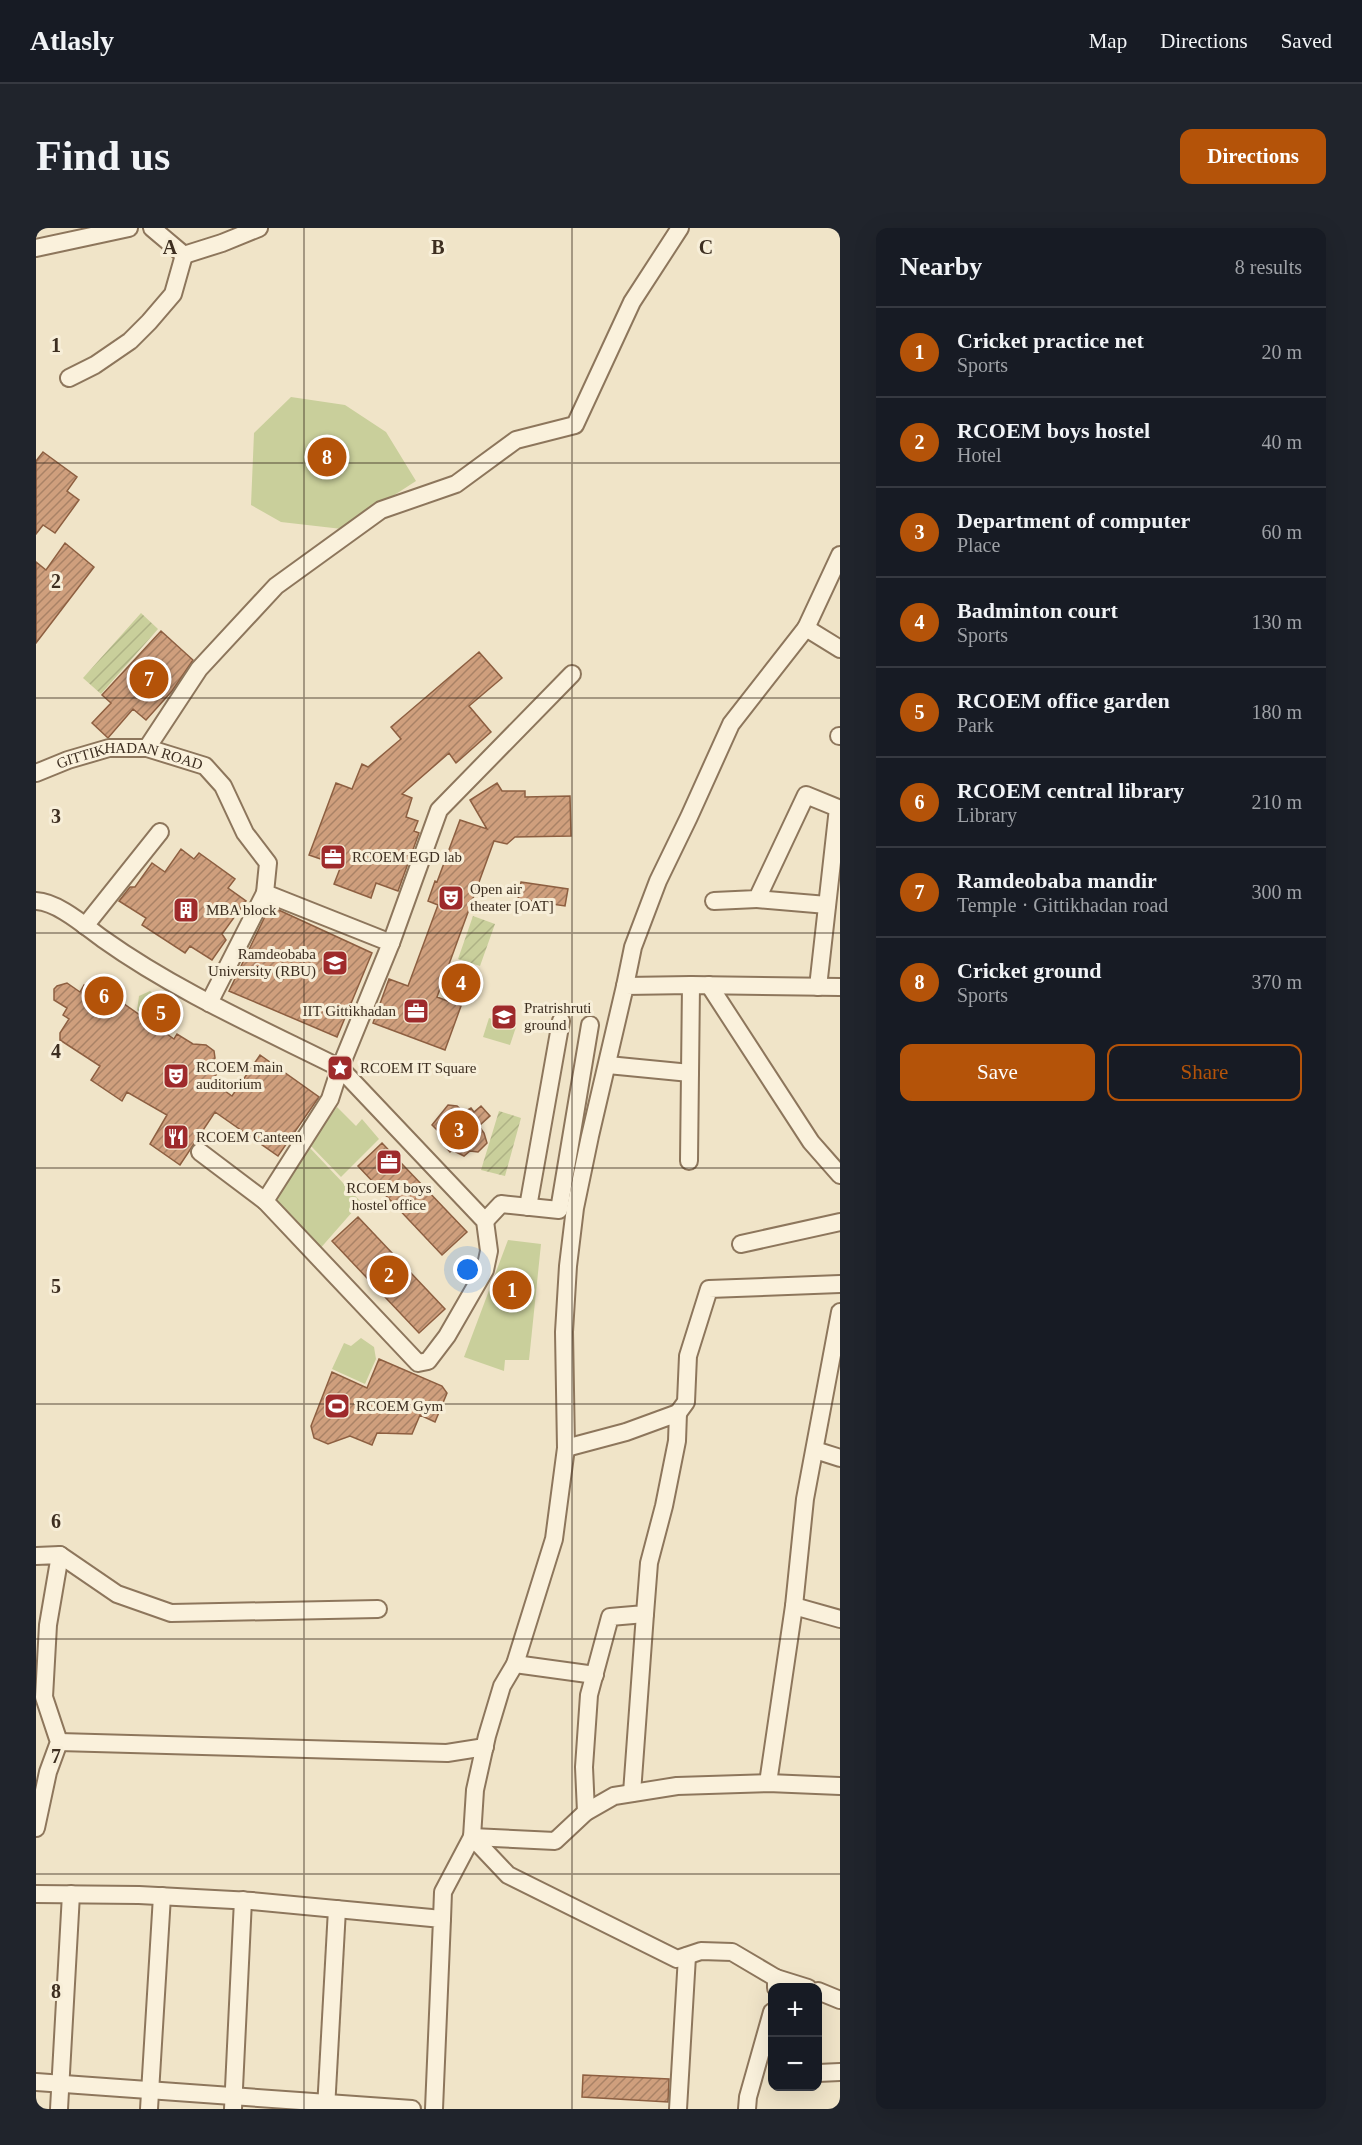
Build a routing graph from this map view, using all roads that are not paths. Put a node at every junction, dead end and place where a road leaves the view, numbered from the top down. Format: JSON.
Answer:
{"nodes":[{"id":1,"x":129,"y":228,"type":"edge"},
{"id":2,"x":152,"y":228,"type":"edge"},
{"id":3,"x":259,"y":228,"type":"edge"},
{"id":4,"x":680,"y":228,"type":"edge"},
{"id":5,"x":36,"y":248,"type":"edge"},
{"id":6,"x":184,"y":255,"type":"junction"},
{"id":7,"x":69,"y":378,"type":"dead end"},
{"id":8,"x":840,"y":555,"type":"edge"},
{"id":9,"x":806,"y":628,"type":"junction"},
{"id":10,"x":840,"y":649,"type":"edge"},
{"id":11,"x":572,"y":674,"type":"dead end"},
{"id":12,"x":147,"y":747,"type":"junction"},
{"id":13,"x":36,"y":773,"type":"edge"},
{"id":14,"x":160,"y":832,"type":"dead end"},
{"id":15,"x":265,"y":893,"type":"junction"},
{"id":16,"x":757,"y":899,"type":"junction"},
{"id":17,"x":36,"y":900,"type":"edge"},
{"id":18,"x":714,"y":901,"type":"dead end"},
{"id":19,"x":827,"y":905,"type":"junction"},
{"id":20,"x":80,"y":922,"type":"junction"},
{"id":21,"x":391,"y":943,"type":"junction"},
{"id":22,"x":691,"y":985,"type":"junction"},
{"id":23,"x":710,"y":985,"type":"junction"},
{"id":24,"x":625,"y":986,"type":"junction"},
{"id":25,"x":818,"y":987,"type":"junction"},
{"id":26,"x":840,"y":987,"type":"edge"},
{"id":27,"x":209,"y":1003,"type":"junction"},
{"id":28,"x":561,"y":1021,"type":"dead end"},
{"id":29,"x":590,"y":1025,"type":"dead end"},
{"id":30,"x":608,"y":1065,"type":"junction"},
{"id":31,"x":340,"y":1068,"type":"junction"},
{"id":32,"x":690,"y":1073,"type":"junction"},
{"id":33,"x":200,"y":1152,"type":"dead end"},
{"id":34,"x":689,"y":1161,"type":"dead end"},
{"id":35,"x":840,"y":1175,"type":"edge"},
{"id":36,"x":265,"y":1201,"type":"junction"},
{"id":37,"x":528,"y":1207,"type":"junction"},
{"id":38,"x":485,"y":1221,"type":"junction"},
{"id":39,"x":840,"y":1222,"type":"edge"},
{"id":40,"x":741,"y":1244,"type":"dead end"},
{"id":41,"x":840,"y":1284,"type":"edge"},
{"id":42,"x":840,"y":1312,"type":"edge"},
{"id":43,"x":838,"y":1333,"type":"edge"},
{"id":44,"x":678,"y":1413,"type":"junction"},
{"id":45,"x":566,"y":1449,"type":"junction"},
{"id":46,"x":815,"y":1450,"type":"junction"},
{"id":47,"x":840,"y":1458,"type":"edge"},
{"id":48,"x":60,"y":1555,"type":"junction"},
{"id":49,"x":36,"y":1556,"type":"edge"},
{"id":50,"x":794,"y":1606,"type":"junction"},
{"id":51,"x":378,"y":1609,"type":"dead end"},
{"id":52,"x":645,"y":1614,"type":"junction"},
{"id":53,"x":840,"y":1619,"type":"edge"},
{"id":54,"x":515,"y":1664,"type":"junction"},
{"id":55,"x":595,"y":1675,"type":"junction"},
{"id":56,"x":59,"y":1742,"type":"junction"},
{"id":57,"x":485,"y":1748,"type":"junction"},
{"id":58,"x":768,"y":1783,"type":"junction"},
{"id":59,"x":840,"y":1786,"type":"edge"},
{"id":60,"x":632,"y":1793,"type":"junction"},
{"id":61,"x":586,"y":1812,"type":"junction"},
{"id":62,"x":36,"y":1828,"type":"edge"},
{"id":63,"x":472,"y":1837,"type":"junction"},
{"id":64,"x":36,"y":1893,"type":"edge"},
{"id":65,"x":71,"y":1894,"type":"junction"},
{"id":66,"x":162,"y":1896,"type":"junction"},
{"id":67,"x":243,"y":1900,"type":"junction"},
{"id":68,"x":337,"y":1909,"type":"junction"},
{"id":69,"x":442,"y":1919,"type":"junction"},
{"id":70,"x":687,"y":1956,"type":"junction"},
{"id":71,"x":776,"y":1983,"type":"edge"},
{"id":72,"x":822,"y":1993,"type":"edge"},
{"id":73,"x":840,"y":2000,"type":"edge"},
{"id":74,"x":769,"y":2037,"type":"edge"},
{"id":75,"x":765,"y":2071,"type":"edge"},
{"id":76,"x":840,"y":2072,"type":"edge"},
{"id":77,"x":822,"y":2073,"type":"edge"},
{"id":78,"x":36,"y":2082,"type":"edge"},
{"id":79,"x":60,"y":2084,"type":"junction"},
{"id":80,"x":150,"y":2090,"type":"junction"},
{"id":81,"x":234,"y":2102,"type":"edge"},
{"id":82,"x":326,"y":2106,"type":"edge"},
{"id":83,"x":58,"y":2109,"type":"edge"},
{"id":84,"x":149,"y":2109,"type":"edge"},
{"id":85,"x":412,"y":2109,"type":"edge"},
{"id":86,"x":434,"y":2109,"type":"edge"},
{"id":87,"x":678,"y":2109,"type":"edge"},
{"id":88,"x":747,"y":2109,"type":"edge"}],
"edges":[{"from":1,"to":5,"type":"street"},
{"from":2,"to":6,"type":"street"},
{"from":3,"to":6,"type":"street"},
{"from":4,"to":12,"type":"street"},
{"from":6,"to":7,"type":"street"},
{"from":8,"to":9,"type":"street"},
{"from":9,"to":10,"type":"street"},
{"from":9,"to":24,"type":"street"},
{"from":11,"to":21,"type":"street"},
{"from":12,"to":13,"type":"street","name":"GITTIKHADAN ROAD"},
{"from":12,"to":15,"type":"street","name":"GITTIKHADAN ROAD"},
{"from":14,"to":20,"type":"street"},
{"from":15,"to":21,"type":"street"},
{"from":15,"to":27,"type":"street"},
{"from":16,"to":18,"type":"street"},
{"from":16,"to":19,"type":"street"},
{"from":16,"to":19,"type":"street"},
{"from":17,"to":20,"type":"street"},
{"from":19,"to":25,"type":"street"},
{"from":20,"to":27,"type":"street"},
{"from":21,"to":31,"type":"street"},
{"from":22,"to":23,"type":"street"},
{"from":22,"to":24,"type":"street"},
{"from":22,"to":32,"type":"street"},
{"from":23,"to":25,"type":"street"},
{"from":23,"to":35,"type":"street"},
{"from":24,"to":30,"type":"street"},
{"from":25,"to":26,"type":"street"},
{"from":27,"to":31,"type":"street"},
{"from":28,"to":37,"type":"street"},
{"from":29,"to":37,"type":"street"},
{"from":30,"to":32,"type":"street"},
{"from":30,"to":45,"type":"street"},
{"from":31,"to":36,"type":"street"},
{"from":31,"to":38,"type":"street"},
{"from":32,"to":34,"type":"street"},
{"from":33,"to":36,"type":"street"},
{"from":36,"to":38,"type":"street"},
{"from":37,"to":38,"type":"street"},
{"from":39,"to":40,"type":"street"},
{"from":41,"to":44,"type":"street"},
{"from":42,"to":43,"type":"street"},
{"from":43,"to":46,"type":"street"},
{"from":44,"to":45,"type":"street"},
{"from":44,"to":52,"type":"street"},
{"from":45,"to":54,"type":"street"},
{"from":46,"to":47,"type":"street"},
{"from":46,"to":50,"type":"street"},
{"from":48,"to":49,"type":"street"},
{"from":48,"to":51,"type":"street"},
{"from":48,"to":56,"type":"street"},
{"from":50,"to":53,"type":"street"},
{"from":50,"to":58,"type":"street"},
{"from":52,"to":55,"type":"street"},
{"from":52,"to":60,"type":"street"},
{"from":54,"to":55,"type":"street"},
{"from":54,"to":57,"type":"street"},
{"from":55,"to":61,"type":"street"},
{"from":56,"to":57,"type":"street"},
{"from":56,"to":62,"type":"street"},
{"from":57,"to":63,"type":"street"},
{"from":58,"to":59,"type":"street"},
{"from":58,"to":60,"type":"street"},
{"from":60,"to":61,"type":"street"},
{"from":61,"to":63,"type":"street"},
{"from":63,"to":69,"type":"street"},
{"from":63,"to":70,"type":"street"},
{"from":64,"to":65,"type":"street"},
{"from":65,"to":66,"type":"street"},
{"from":65,"to":79,"type":"street"},
{"from":66,"to":67,"type":"street"},
{"from":66,"to":80,"type":"street"},
{"from":67,"to":68,"type":"street"},
{"from":67,"to":81,"type":"street"},
{"from":68,"to":69,"type":"street"},
{"from":68,"to":82,"type":"street"},
{"from":69,"to":86,"type":"street"},
{"from":70,"to":71,"type":"street"},
{"from":70,"to":87,"type":"street"},
{"from":72,"to":73,"type":"street"},
{"from":74,"to":75,"type":"street"},
{"from":75,"to":88,"type":"street"},
{"from":76,"to":77,"type":"street"},
{"from":78,"to":79,"type":"street"},
{"from":79,"to":80,"type":"street"},
{"from":79,"to":83,"type":"street"},
{"from":80,"to":81,"type":"street"},
{"from":80,"to":84,"type":"street"},
{"from":81,"to":82,"type":"street"},
{"from":82,"to":85,"type":"street"}]}
